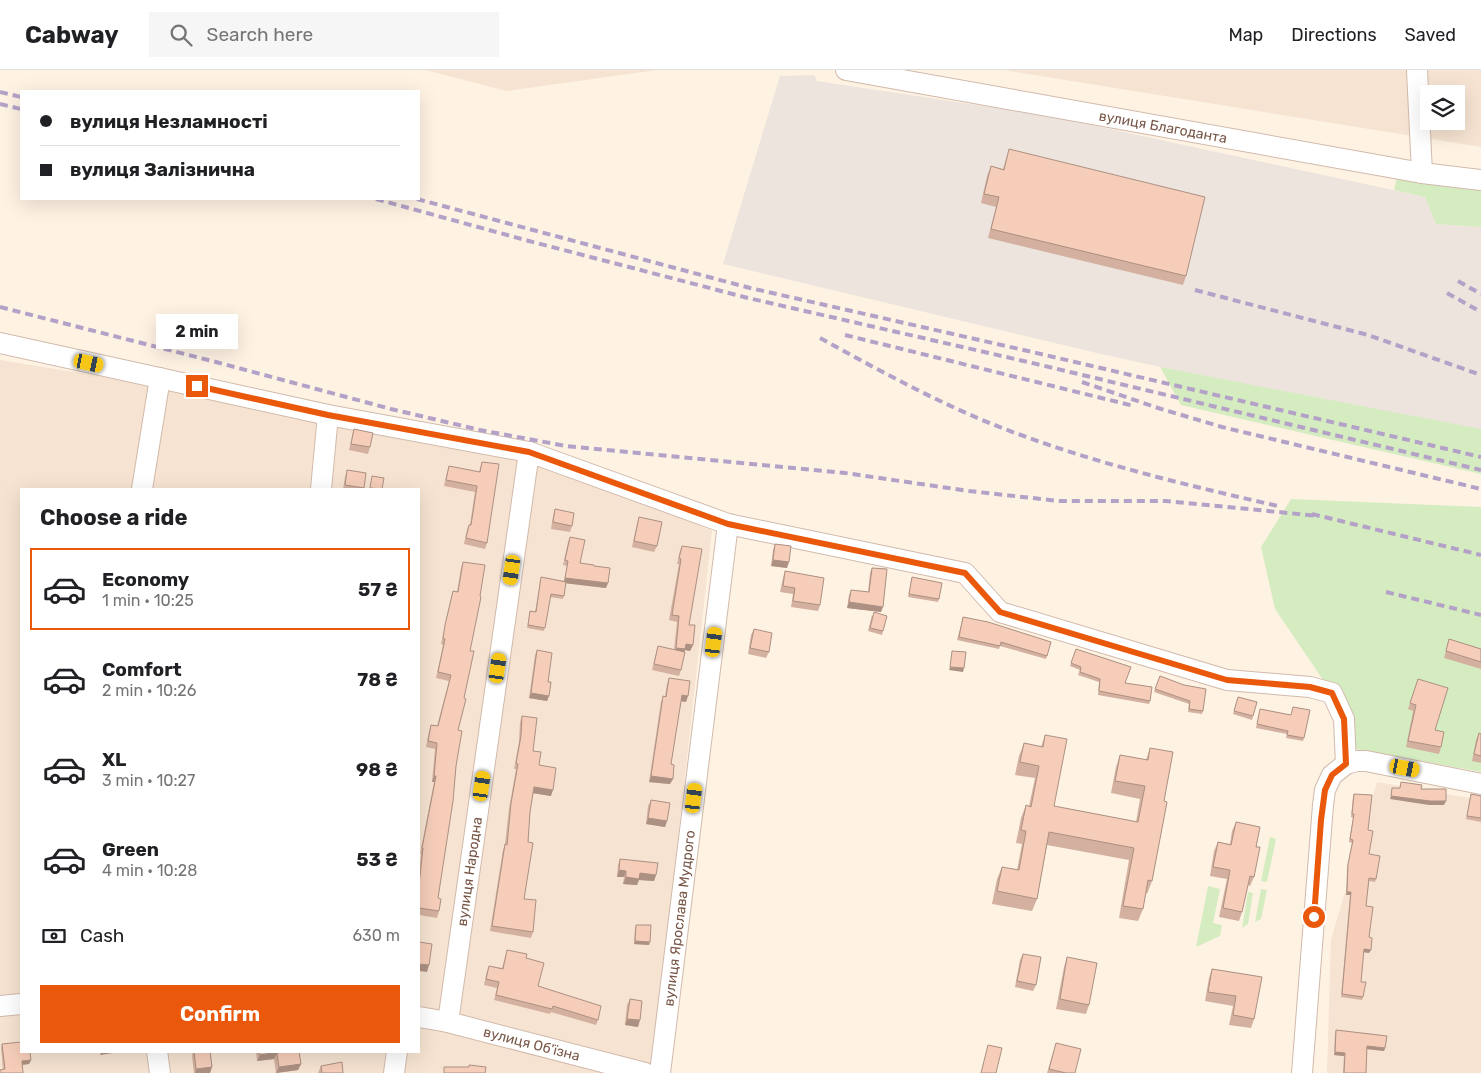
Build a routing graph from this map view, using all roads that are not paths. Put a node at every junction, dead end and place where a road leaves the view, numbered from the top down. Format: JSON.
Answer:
{"nodes":[{"id":1,"x":846,"y":70,"type":"edge"},
{"id":2,"x":1417,"y":70,"type":"edge"},
{"id":3,"x":1422,"y":173,"type":"junction"},
{"id":4,"x":1481,"y":180,"type":"edge"},
{"id":5,"x":0,"y":344,"type":"edge"},
{"id":6,"x":160,"y":378,"type":"junction"},
{"id":7,"x":328,"y":415,"type":"junction"},
{"id":8,"x":529,"y":452,"type":"junction"},
{"id":9,"x":142,"y":488,"type":"edge"},
{"id":10,"x":321,"y":488,"type":"edge"},
{"id":11,"x":728,"y":524,"type":"junction"},
{"id":12,"x":1346,"y":764,"type":"junction"},
{"id":13,"x":1481,"y":784,"type":"edge"},
{"id":14,"x":20,"y":1004,"type":"edge"},
{"id":15,"x":0,"y":1006,"type":"edge"},
{"id":16,"x":420,"y":1017,"type":"edge"},
{"id":17,"x":448,"y":1022,"type":"junction"},
{"id":18,"x":157,"y":1053,"type":"edge"},
{"id":19,"x":397,"y":1053,"type":"edge"},
{"id":20,"x":160,"y":1073,"type":"edge"},
{"id":21,"x":394,"y":1073,"type":"edge"},
{"id":22,"x":645,"y":1073,"type":"edge"},
{"id":23,"x":660,"y":1073,"type":"edge"},
{"id":24,"x":1302,"y":1073,"type":"edge"}],
"edges":[{"from":1,"to":3,"type":"street","name":"вулиця Благоданта"},
{"from":2,"to":3,"type":"street"},
{"from":3,"to":4,"type":"street","name":"вулиця Благоданта"},
{"from":5,"to":6,"type":"street"},
{"from":6,"to":7,"type":"street"},
{"from":6,"to":9,"type":"street"},
{"from":7,"to":8,"type":"street"},
{"from":7,"to":10,"type":"street"},
{"from":8,"to":11,"type":"street"},
{"from":8,"to":17,"type":"street","name":"вулиця Народна"},
{"from":11,"to":12,"type":"street"},
{"from":11,"to":23,"type":"street","name":"вулиця Ярослава Мудрого"},
{"from":12,"to":13,"type":"street"},
{"from":12,"to":24,"type":"street"},
{"from":14,"to":15,"type":"street"},
{"from":16,"to":17,"type":"street","name":"вулиця Об'їзна"},
{"from":17,"to":22,"type":"street","name":"вулиця Об'їзна"},
{"from":18,"to":20,"type":"street"},
{"from":19,"to":21,"type":"street"}]}
